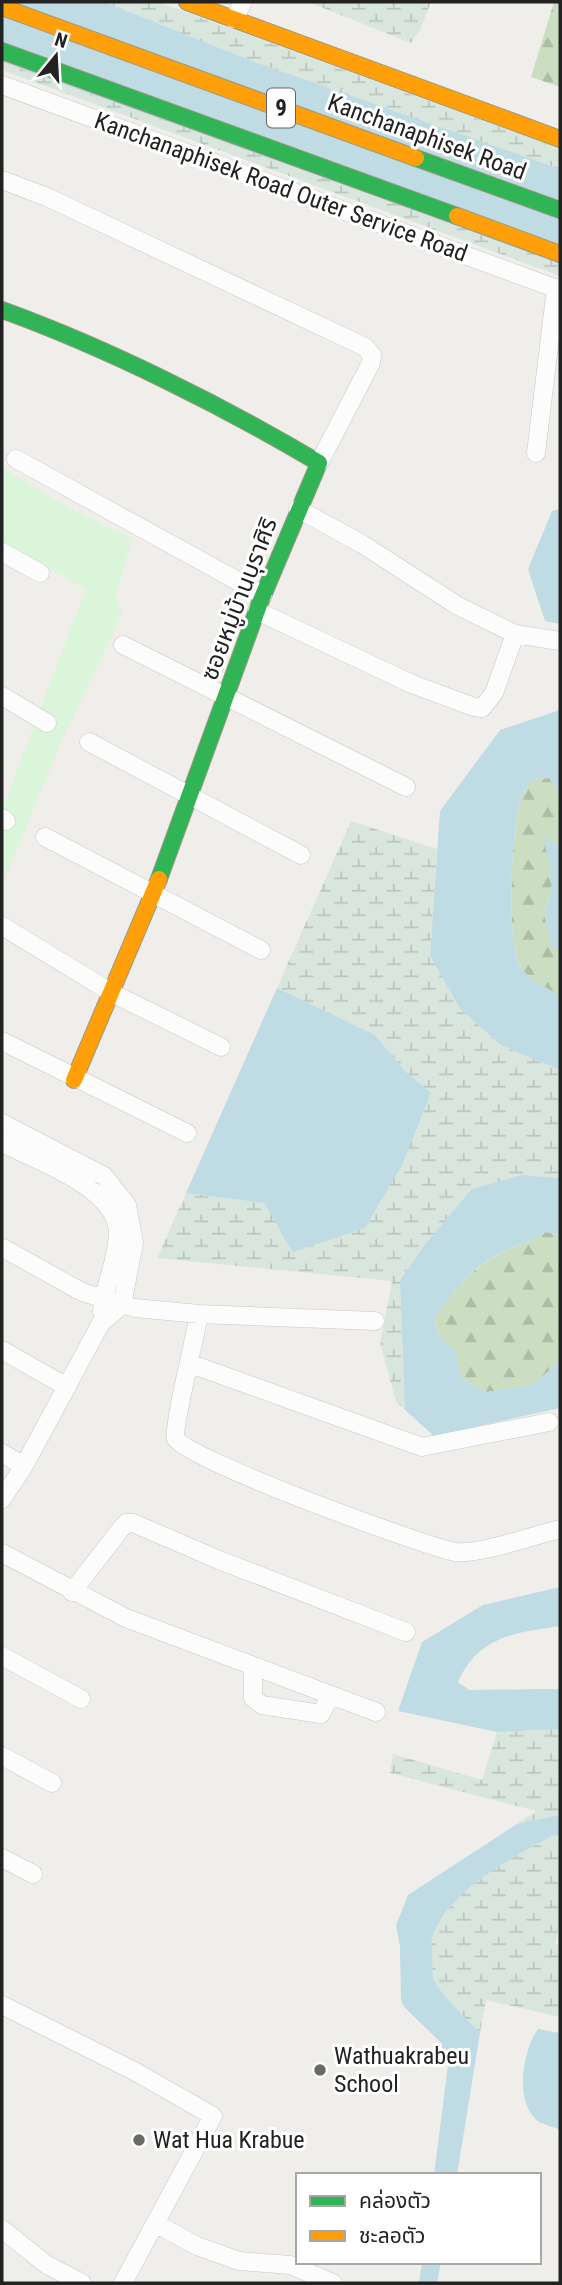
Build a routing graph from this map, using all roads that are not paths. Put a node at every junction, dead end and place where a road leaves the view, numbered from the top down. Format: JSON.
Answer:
{"nodes":[{"id":1,"x":187,"y":2,"type":"edge"},
{"id":2,"x":243,"y":2,"type":"edge"},
{"id":3,"x":2,"y":7,"type":"edge"},
{"id":4,"x":234,"y":19,"type":"junction"},
{"id":5,"x":2,"y":51,"type":"edge"},
{"id":6,"x":2,"y":85,"type":"edge"},
{"id":7,"x":560,"y":139,"type":"edge"},
{"id":8,"x":2,"y":180,"type":"edge"},
{"id":9,"x":560,"y":210,"type":"edge"},
{"id":10,"x":560,"y":254,"type":"edge"},
{"id":11,"x":558,"y":289,"type":"edge"},
{"id":12,"x":2,"y":310,"type":"edge"},
{"id":13,"x":536,"y":453,"type":"dead end"},
{"id":14,"x":16,"y":459,"type":"dead end"},
{"id":15,"x":319,"y":463,"type":"junction"},
{"id":16,"x":298,"y":509,"type":"junction"},
{"id":17,"x":2,"y":552,"type":"edge"},
{"id":18,"x":40,"y":573,"type":"dead end"},
{"id":19,"x":260,"y":603,"type":"junction"},
{"id":20,"x":516,"y":634,"type":"junction"},
{"id":21,"x":560,"y":640,"type":"edge"},
{"id":22,"x":123,"y":645,"type":"dead end"},
{"id":23,"x":2,"y":696,"type":"edge"},
{"id":24,"x":227,"y":697,"type":"junction"},
{"id":25,"x":47,"y":723,"type":"dead end"},
{"id":26,"x":89,"y":742,"type":"dead end"},
{"id":27,"x":406,"y":787,"type":"dead end"},
{"id":28,"x":192,"y":797,"type":"junction"},
{"id":29,"x":46,"y":837,"type":"dead end"},
{"id":30,"x":301,"y":855,"type":"dead end"},
{"id":31,"x":154,"y":894,"type":"junction"},
{"id":32,"x":2,"y":926,"type":"edge"},
{"id":33,"x":261,"y":950,"type":"dead end"},
{"id":34,"x":114,"y":994,"type":"junction"},
{"id":35,"x":2,"y":1041,"type":"edge"},
{"id":36,"x":221,"y":1047,"type":"dead end"},
{"id":37,"x":74,"y":1080,"type":"junction"},
{"id":38,"x":2,"y":1123,"type":"edge"},
{"id":39,"x":187,"y":1133,"type":"dead end"},
{"id":40,"x":2,"y":1143,"type":"edge"},
{"id":41,"x":92,"y":1180,"type":"junction"},
{"id":42,"x":3,"y":1248,"type":"edge"},
{"id":43,"x":103,"y":1301,"type":"junction"},
{"id":44,"x":122,"y":1305,"type":"junction"},
{"id":45,"x":199,"y":1314,"type":"junction"},
{"id":46,"x":375,"y":1321,"type":"dead end"},
{"id":47,"x":101,"y":1323,"type":"junction"},
{"id":48,"x":2,"y":1350,"type":"edge"},
{"id":49,"x":191,"y":1364,"type":"junction"},
{"id":50,"x":67,"y":1387,"type":"junction"},
{"id":51,"x":549,"y":1422,"type":"dead end"},
{"id":52,"x":2,"y":1453,"type":"edge"},
{"id":53,"x":24,"y":1466,"type":"junction"},
{"id":54,"x":2,"y":1499,"type":"edge"},
{"id":55,"x":560,"y":1529,"type":"edge"},
{"id":56,"x":2,"y":1553,"type":"edge"},
{"id":57,"x":72,"y":1592,"type":"junction"},
{"id":58,"x":406,"y":1632,"type":"dead end"},
{"id":59,"x":2,"y":1656,"type":"edge"},
{"id":60,"x":253,"y":1668,"type":"junction"},
{"id":61,"x":330,"y":1696,"type":"junction"},
{"id":62,"x":81,"y":1699,"type":"dead end"},
{"id":63,"x":376,"y":1712,"type":"dead end"},
{"id":64,"x":2,"y":1756,"type":"edge"},
{"id":65,"x":52,"y":1783,"type":"dead end"},
{"id":66,"x":2,"y":1858,"type":"edge"},
{"id":67,"x":33,"y":1874,"type":"dead end"},
{"id":68,"x":2,"y":2005,"type":"edge"},
{"id":69,"x":155,"y":2223,"type":"junction"},
{"id":70,"x":2,"y":2229,"type":"edge"},
{"id":71,"x":82,"y":2283,"type":"edge"},
{"id":72,"x":123,"y":2283,"type":"edge"},
{"id":73,"x":333,"y":2283,"type":"edge"}],
"edges":[{"from":1,"to":4,"type":"main road"},
{"from":2,"to":4,"type":"street"},
{"from":3,"to":9,"type":"main road","name":"Kanchanaphisek Road","number":"9"},
{"from":4,"to":7,"type":"main road"},
{"from":5,"to":10,"type":"main road","number":"9"},
{"from":6,"to":11,"type":"street","name":"Kanchanaphisek Road Outer Service Road"},
{"from":8,"to":15,"type":"street"},
{"from":11,"to":13,"type":"street"},
{"from":12,"to":15,"type":"main road"},
{"from":14,"to":19,"type":"street"},
{"from":15,"to":16,"type":"main road","name":"ซอยหมู่บ้านบุราศิริ"},
{"from":16,"to":19,"type":"main road","name":"ซอยหมู่บ้านบุราศิริ"},
{"from":16,"to":20,"type":"street"},
{"from":17,"to":18,"type":"street"},
{"from":19,"to":20,"type":"street"},
{"from":19,"to":24,"type":"main road","name":"ซอยหมู่บ้านบุราศิริ"},
{"from":20,"to":21,"type":"street"},
{"from":22,"to":24,"type":"street"},
{"from":23,"to":25,"type":"street"},
{"from":24,"to":27,"type":"street"},
{"from":24,"to":28,"type":"main road","name":"ซอยหมู่บ้านบุราศิริ"},
{"from":26,"to":28,"type":"street"},
{"from":28,"to":30,"type":"street"},
{"from":28,"to":31,"type":"main road","name":"ซอยหมู่บ้านบุราศิริ"},
{"from":29,"to":31,"type":"street"},
{"from":31,"to":33,"type":"street"},
{"from":31,"to":34,"type":"main road","name":"ซอยหมู่บ้านบุราศิริ"},
{"from":32,"to":34,"type":"street"},
{"from":34,"to":36,"type":"street"},
{"from":34,"to":37,"type":"main road","name":"ซอยหมู่บ้านบุราศิริ"},
{"from":35,"to":37,"type":"street"},
{"from":37,"to":39,"type":"street"},
{"from":38,"to":41,"type":"street"},
{"from":40,"to":41,"type":"street"},
{"from":41,"to":43,"type":"street"},
{"from":41,"to":44,"type":"street"},
{"from":42,"to":43,"type":"street"},
{"from":43,"to":44,"type":"street"},
{"from":43,"to":47,"type":"street"},
{"from":44,"to":45,"type":"street"},
{"from":44,"to":47,"type":"street"},
{"from":45,"to":46,"type":"street"},
{"from":45,"to":49,"type":"street"},
{"from":47,"to":50,"type":"street"},
{"from":48,"to":50,"type":"street"},
{"from":49,"to":51,"type":"street"},
{"from":49,"to":55,"type":"street"},
{"from":50,"to":53,"type":"street"},
{"from":52,"to":53,"type":"street"},
{"from":53,"to":54,"type":"street"},
{"from":56,"to":57,"type":"street"},
{"from":57,"to":58,"type":"street"},
{"from":57,"to":60,"type":"street"},
{"from":59,"to":62,"type":"street"},
{"from":60,"to":61,"type":"street"},
{"from":60,"to":61,"type":"street"},
{"from":61,"to":63,"type":"street"},
{"from":64,"to":65,"type":"street"},
{"from":66,"to":67,"type":"street"},
{"from":68,"to":69,"type":"street"},
{"from":69,"to":72,"type":"street"},
{"from":69,"to":73,"type":"street"},
{"from":70,"to":71,"type":"street"}]}
